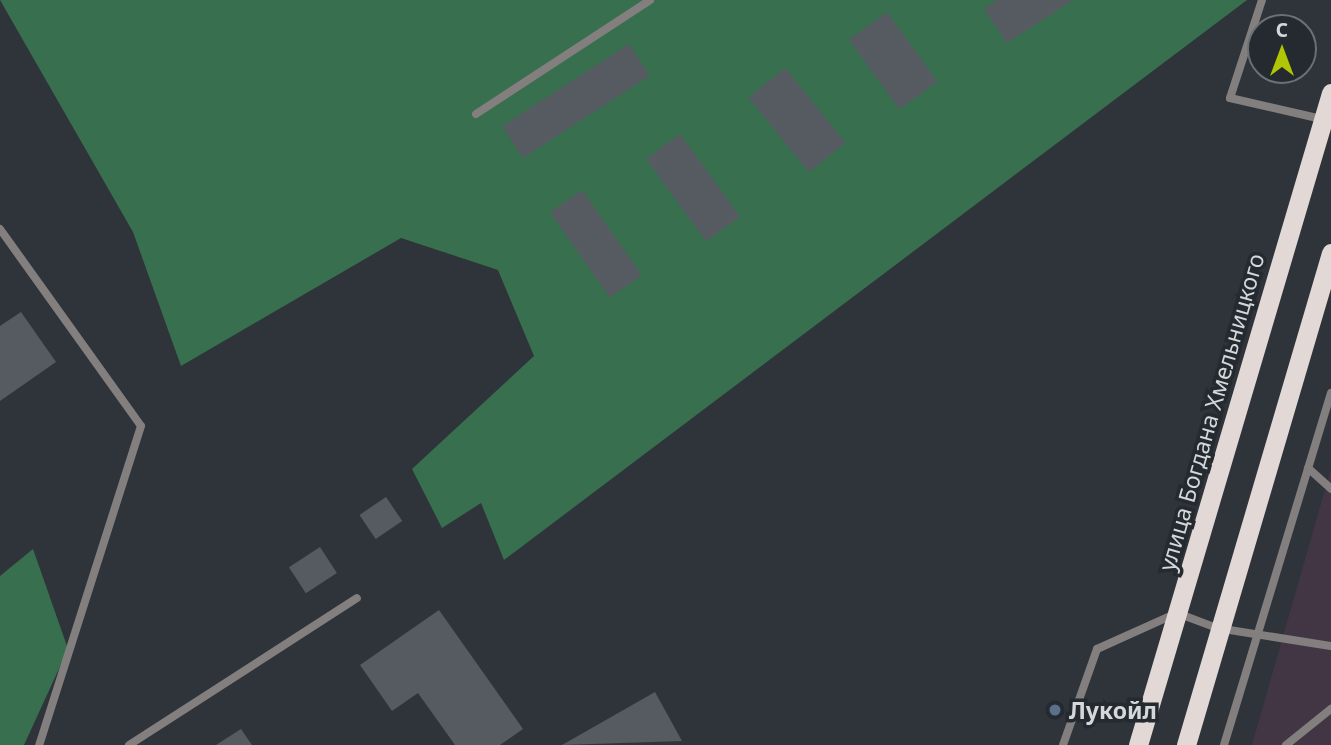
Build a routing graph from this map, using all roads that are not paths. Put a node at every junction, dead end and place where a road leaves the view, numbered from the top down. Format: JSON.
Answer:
{"nodes":[{"id":1,"x":649,"y":0,"type":"edge"},
{"id":2,"x":1262,"y":0,"type":"edge"},
{"id":3,"x":1331,"y":93,"type":"edge"},
{"id":4,"x":476,"y":114,"type":"dead end"},
{"id":5,"x":1325,"y":123,"type":"edge"},
{"id":6,"x":0,"y":229,"type":"edge"},
{"id":7,"x":1331,"y":253,"type":"edge"},
{"id":8,"x":1331,"y":393,"type":"edge"},
{"id":9,"x":1308,"y":468,"type":"junction"},
{"id":10,"x":1331,"y":489,"type":"edge"},
{"id":11,"x":357,"y":598,"type":"dead end"},
{"id":12,"x":1177,"y":613,"type":"junction"},
{"id":13,"x":1217,"y":628,"type":"junction"},
{"id":14,"x":1257,"y":631,"type":"junction"},
{"id":15,"x":1331,"y":646,"type":"edge"},
{"id":16,"x":1331,"y":709,"type":"edge"},
{"id":17,"x":39,"y":745,"type":"edge"},
{"id":18,"x":129,"y":745,"type":"edge"},
{"id":19,"x":1063,"y":745,"type":"edge"},
{"id":20,"x":1138,"y":745,"type":"edge"},
{"id":21,"x":1186,"y":745,"type":"edge"},
{"id":22,"x":1224,"y":745,"type":"edge"},
{"id":23,"x":1286,"y":745,"type":"edge"}],
"edges":[{"from":1,"to":4,"type":"lane"},
{"from":2,"to":5,"type":"lane"},
{"from":3,"to":5,"type":"highway","name":"улица Богдана Хмельницкого"},
{"from":5,"to":12,"type":"highway","name":"улица Богдана Хмельницкого"},
{"from":6,"to":17,"type":"lane"},
{"from":7,"to":13,"type":"highway"},
{"from":8,"to":9,"type":"lane"},
{"from":9,"to":10,"type":"lane"},
{"from":9,"to":14,"type":"lane"},
{"from":11,"to":18,"type":"lane"},
{"from":12,"to":13,"type":"lane"},
{"from":12,"to":19,"type":"lane"},
{"from":12,"to":20,"type":"highway","name":"улица Богдана Хмельницкого"},
{"from":13,"to":14,"type":"lane"},
{"from":13,"to":21,"type":"highway"},
{"from":14,"to":15,"type":"lane"},
{"from":14,"to":22,"type":"lane"},
{"from":16,"to":23,"type":"lane"}]}
